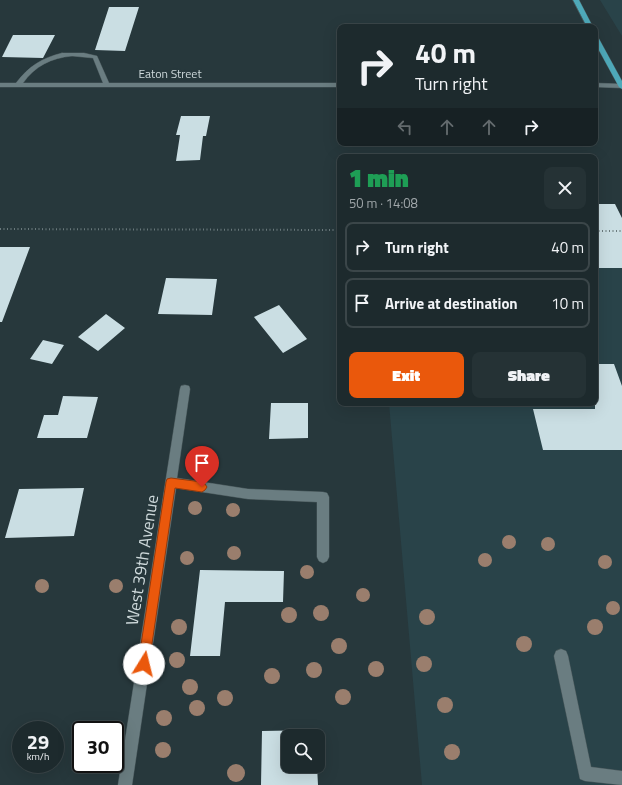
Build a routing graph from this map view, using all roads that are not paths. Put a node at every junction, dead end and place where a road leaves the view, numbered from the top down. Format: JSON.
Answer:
{"nodes":[{"id":1,"x":576,"y":0,"type":"edge"},
{"id":2,"x":588,"y":24,"type":"edge"},
{"id":3,"x":598,"y":43,"type":"edge"},
{"id":4,"x":0,"y":85,"type":"edge"},
{"id":5,"x":18,"y":85,"type":"junction"},
{"id":6,"x":107,"y":85,"type":"junction"},
{"id":7,"x":337,"y":85,"type":"edge"},
{"id":8,"x":598,"y":85,"type":"edge"},
{"id":9,"x":622,"y":87,"type":"edge"},
{"id":10,"x":185,"y":388,"type":"dead end"},
{"id":11,"x":171,"y":482,"type":"junction"},
{"id":12,"x":323,"y":557,"type":"dead end"},
{"id":13,"x":561,"y":656,"type":"dead end"},
{"id":14,"x":622,"y":778,"type":"edge"},
{"id":15,"x":125,"y":785,"type":"edge"}],
"edges":[{"from":1,"to":2,"type":"main road"},
{"from":3,"to":9,"type":"main road"},
{"from":4,"to":5,"type":"street","name":"Eaton Street"},
{"from":5,"to":6,"type":"street","name":"Eaton Street"},
{"from":5,"to":6,"type":"street"},
{"from":6,"to":7,"type":"street","name":"Eaton Street"},
{"from":8,"to":9,"type":"street"},
{"from":10,"to":11,"type":"street","name":"West 39th Avenue"},
{"from":11,"to":12,"type":"street"},
{"from":11,"to":15,"type":"street","name":"West 39th Avenue"},
{"from":13,"to":14,"type":"street"}]}
